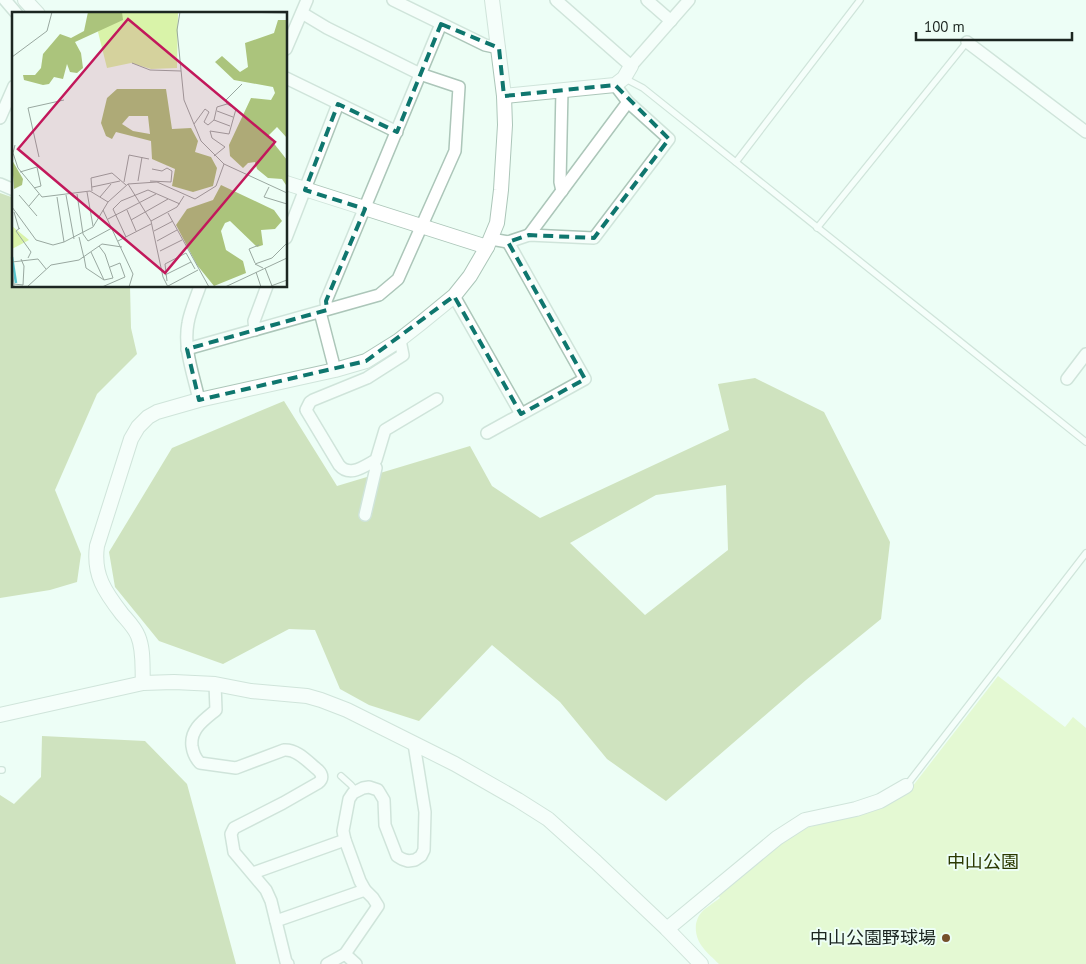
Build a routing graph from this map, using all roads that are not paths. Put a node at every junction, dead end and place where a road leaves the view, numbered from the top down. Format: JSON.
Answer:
{"nodes":[{"id":1,"x":5,"y":0,"type":"edge"},
{"id":2,"x":24,"y":0,"type":"edge"},
{"id":3,"x":307,"y":0,"type":"edge"},
{"id":4,"x":393,"y":0,"type":"edge"},
{"id":5,"x":492,"y":0,"type":"edge"},
{"id":6,"x":647,"y":0,"type":"edge"},
{"id":7,"x":688,"y":0,"type":"edge"},
{"id":8,"x":860,"y":0,"type":"edge"},
{"id":9,"x":560,"y":1,"type":"edge"},
{"id":10,"x":15,"y":12,"type":"edge"},
{"id":11,"x":36,"y":12,"type":"edge"},
{"id":12,"x":302,"y":13,"type":"junction"},
{"id":13,"x":671,"y":21,"type":"junction"},
{"id":14,"x":442,"y":24,"type":"junction"},
{"id":15,"x":967,"y":42,"type":"joint"},
{"id":16,"x":288,"y":44,"type":"edge"},
{"id":17,"x":498,"y":48,"type":"junction"},
{"id":18,"x":631,"y":66,"type":"junction"},
{"id":19,"x":420,"y":74,"type":"junction"},
{"id":20,"x":288,"y":79,"type":"edge"},
{"id":21,"x":619,"y":82,"type":"junction"},
{"id":22,"x":562,"y":90,"type":"junction"},
{"id":23,"x":12,"y":91,"type":"edge"},
{"id":24,"x":504,"y":96,"type":"junction"},
{"id":25,"x":628,"y":102,"type":"junction"},
{"id":26,"x":338,"y":104,"type":"junction"},
{"id":27,"x":0,"y":118,"type":"edge"},
{"id":28,"x":397,"y":132,"type":"junction"},
{"id":29,"x":1086,"y":132,"type":"edge"},
{"id":30,"x":736,"y":162,"type":"junction"},
{"id":31,"x":0,"y":184,"type":"edge"},
{"id":32,"x":288,"y":184,"type":"edge"},
{"id":33,"x":12,"y":189,"type":"edge"},
{"id":34,"x":305,"y":190,"type":"junction"},
{"id":35,"x":562,"y":191,"type":"junction"},
{"id":36,"x":365,"y":209,"type":"junction"},
{"id":37,"x":422,"y":227,"type":"junction"},
{"id":38,"x":817,"y":228,"type":"junction"},
{"id":39,"x":288,"y":233,"type":"edge"},
{"id":40,"x":529,"y":235,"type":"junction"},
{"id":41,"x":508,"y":242,"type":"junction"},
{"id":42,"x":489,"y":243,"type":"junction"},
{"id":43,"x":199,"y":288,"type":"edge"},
{"id":44,"x":266,"y":288,"type":"edge"},
{"id":45,"x":454,"y":296,"type":"junction"},
{"id":46,"x":324,"y":310,"type":"junction"},
{"id":47,"x":255,"y":330,"type":"junction"},
{"id":48,"x":400,"y":340,"type":"junction"},
{"id":49,"x":187,"y":349,"type":"junction"},
{"id":50,"x":1086,"y":354,"type":"edge"},
{"id":51,"x":335,"y":370,"type":"junction"},
{"id":52,"x":1067,"y":379,"type":"dead end"},
{"id":53,"x":437,"y":399,"type":"dead end"},
{"id":54,"x":200,"y":400,"type":"junction"},
{"id":55,"x":521,"y":414,"type":"junction"},
{"id":56,"x":487,"y":433,"type":"dead end"},
{"id":57,"x":1086,"y":442,"type":"edge"},
{"id":58,"x":373,"y":462,"type":"junction"},
{"id":59,"x":365,"y":515,"type":"dead end"},
{"id":60,"x":1086,"y":553,"type":"edge"},
{"id":61,"x":143,"y":683,"type":"junction"},
{"id":62,"x":215,"y":684,"type":"junction"},
{"id":63,"x":0,"y":715,"type":"edge"},
{"id":64,"x":414,"y":744,"type":"junction"},
{"id":65,"x":340,"y":776,"type":"dead end"},
{"id":66,"x":906,"y":786,"type":"joint"},
{"id":67,"x":356,"y":791,"type":"junction"},
{"id":68,"x":344,"y":840,"type":"junction"},
{"id":69,"x":253,"y":874,"type":"junction"},
{"id":70,"x":365,"y":890,"type":"junction"},
{"id":71,"x":276,"y":921,"type":"junction"},
{"id":72,"x":668,"y":929,"type":"junction"},
{"id":73,"x":345,"y":954,"type":"junction"},
{"id":74,"x":288,"y":964,"type":"edge"},
{"id":75,"x":327,"y":964,"type":"edge"},
{"id":76,"x":356,"y":964,"type":"edge"},
{"id":77,"x":701,"y":964,"type":"edge"}],
"edges":[{"from":1,"to":10,"type":"street"},
{"from":2,"to":11,"type":"street"},
{"from":3,"to":12,"type":"street"},
{"from":4,"to":14,"type":"street"},
{"from":5,"to":17,"type":"street"},
{"from":6,"to":13,"type":"street"},
{"from":7,"to":13,"type":"street"},
{"from":8,"to":30,"type":"lane"},
{"from":9,"to":18,"type":"street"},
{"from":12,"to":16,"type":"street"},
{"from":12,"to":19,"type":"street"},
{"from":13,"to":18,"type":"street"},
{"from":14,"to":17,"type":"street"},
{"from":14,"to":19,"type":"street"},
{"from":15,"to":29,"type":"street"},
{"from":15,"to":38,"type":"lane"},
{"from":17,"to":24,"type":"street"},
{"from":18,"to":21,"type":"street"},
{"from":19,"to":28,"type":"street"},
{"from":19,"to":37,"type":"street"},
{"from":20,"to":26,"type":"street"},
{"from":21,"to":22,"type":"street"},
{"from":21,"to":25,"type":"street"},
{"from":21,"to":30,"type":"lane"},
{"from":22,"to":24,"type":"street"},
{"from":22,"to":35,"type":"street"},
{"from":23,"to":27,"type":"street"},
{"from":24,"to":42,"type":"street"},
{"from":25,"to":35,"type":"street"},
{"from":25,"to":40,"type":"street"},
{"from":26,"to":28,"type":"street"},
{"from":26,"to":34,"type":"street"},
{"from":28,"to":36,"type":"street"},
{"from":30,"to":38,"type":"lane"},
{"from":31,"to":33,"type":"street"},
{"from":32,"to":34,"type":"street"},
{"from":34,"to":36,"type":"street"},
{"from":34,"to":39,"type":"street"},
{"from":35,"to":40,"type":"street"},
{"from":36,"to":37,"type":"street"},
{"from":36,"to":46,"type":"street"},
{"from":37,"to":42,"type":"street"},
{"from":37,"to":46,"type":"street"},
{"from":38,"to":57,"type":"lane"},
{"from":40,"to":41,"type":"street"},
{"from":41,"to":42,"type":"street"},
{"from":41,"to":55,"type":"street"},
{"from":42,"to":45,"type":"street"},
{"from":43,"to":49,"type":"street"},
{"from":44,"to":47,"type":"street"},
{"from":45,"to":48,"type":"street"},
{"from":45,"to":55,"type":"street"},
{"from":46,"to":47,"type":"street"},
{"from":46,"to":51,"type":"street"},
{"from":47,"to":49,"type":"street"},
{"from":48,"to":51,"type":"street"},
{"from":48,"to":58,"type":"street"},
{"from":49,"to":54,"type":"street"},
{"from":50,"to":52,"type":"street"},
{"from":51,"to":54,"type":"street"},
{"from":53,"to":58,"type":"street"},
{"from":54,"to":61,"type":"street"},
{"from":55,"to":56,"type":"street"},
{"from":58,"to":59,"type":"street"},
{"from":60,"to":66,"type":"lane"},
{"from":61,"to":62,"type":"street"},
{"from":61,"to":63,"type":"street"},
{"from":62,"to":64,"type":"street"},
{"from":62,"to":69,"type":"street"},
{"from":64,"to":67,"type":"street"},
{"from":64,"to":72,"type":"street"},
{"from":65,"to":67,"type":"lane"},
{"from":66,"to":72,"type":"street"},
{"from":67,"to":68,"type":"street"},
{"from":68,"to":69,"type":"street"},
{"from":68,"to":70,"type":"street"},
{"from":69,"to":71,"type":"street"},
{"from":70,"to":71,"type":"street"},
{"from":70,"to":73,"type":"street"},
{"from":71,"to":74,"type":"street"},
{"from":72,"to":77,"type":"street"},
{"from":73,"to":75,"type":"street"},
{"from":73,"to":76,"type":"street"}]}
